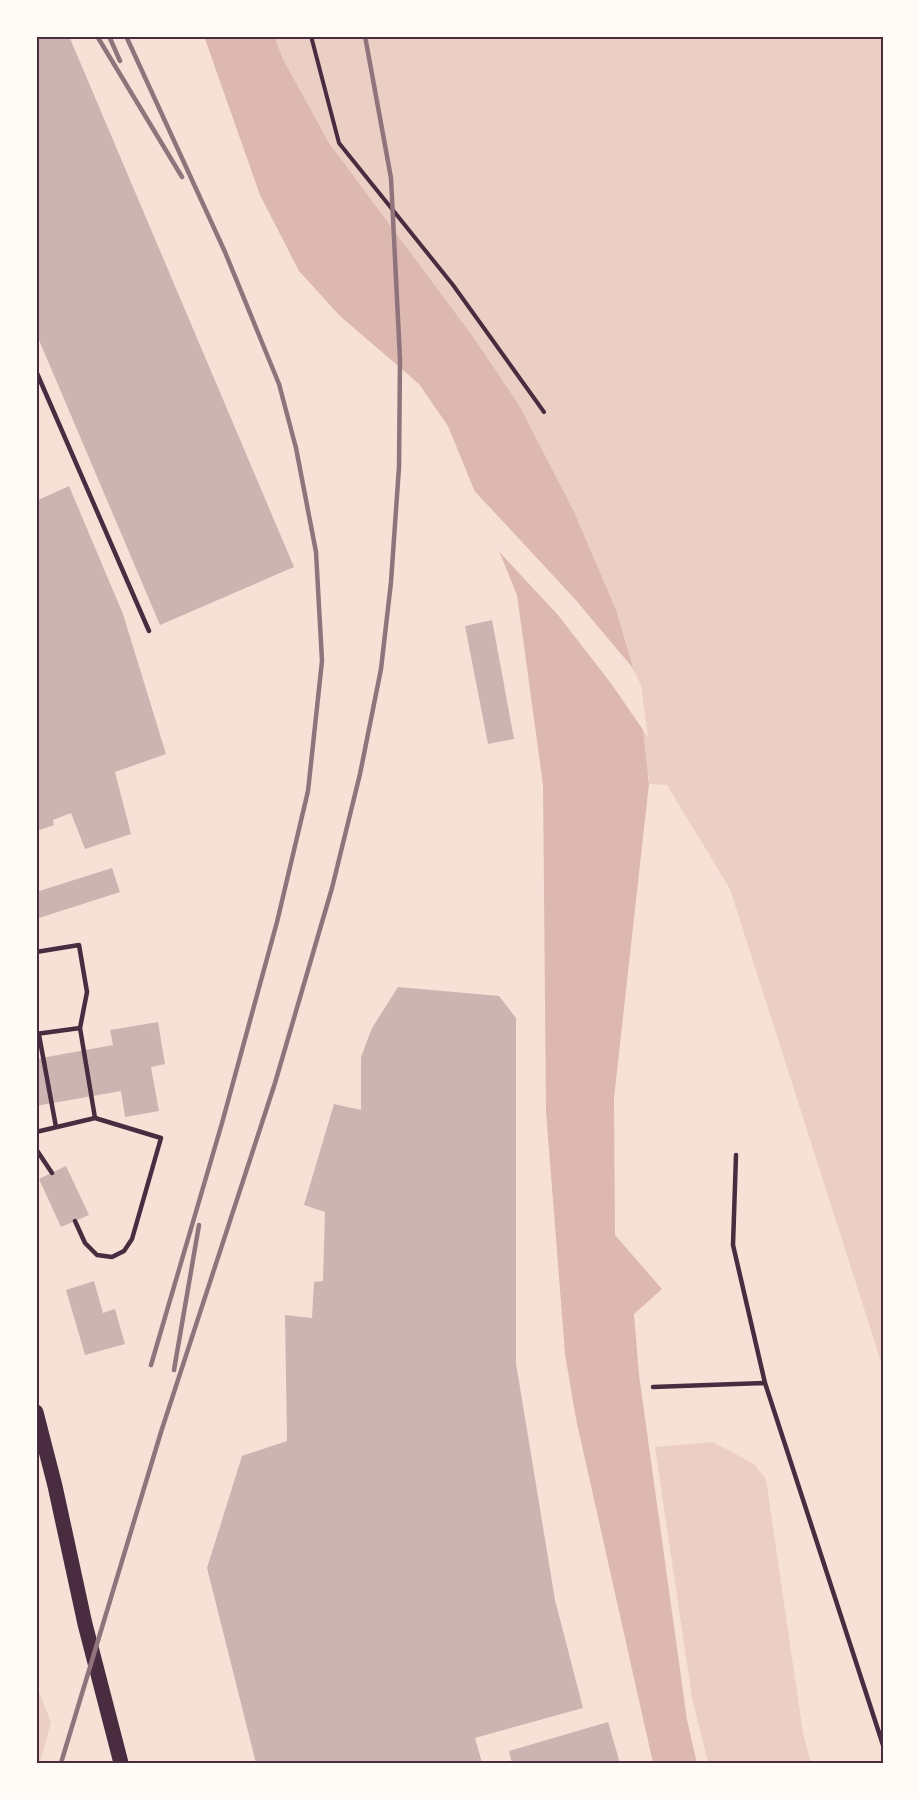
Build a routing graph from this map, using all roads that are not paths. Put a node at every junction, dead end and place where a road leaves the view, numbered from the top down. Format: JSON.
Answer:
{"nodes":[{"id":1,"x":36,"y":371,"type":"edge"},
{"id":2,"x":149,"y":632,"type":"dead end"},
{"id":3,"x":36,"y":952,"type":"edge"},
{"id":4,"x":80,"y":1028,"type":"junction"},
{"id":5,"x":38,"y":1034,"type":"edge"},
{"id":6,"x":94,"y":1118,"type":"junction"},
{"id":7,"x":56,"y":1127,"type":"junction"},
{"id":8,"x":36,"y":1132,"type":"edge"},
{"id":9,"x":36,"y":1149,"type":"edge"},
{"id":10,"x":736,"y":1155,"type":"dead end"},
{"id":11,"x":52,"y":1173,"type":"dead end"},
{"id":12,"x":75,"y":1221,"type":"dead end"},
{"id":13,"x":765,"y":1383,"type":"junction"},
{"id":14,"x":653,"y":1387,"type":"dead end"},
{"id":15,"x":36,"y":1412,"type":"edge"},
{"id":16,"x":883,"y":1745,"type":"edge"},
{"id":17,"x":121,"y":1763,"type":"edge"}],
"edges":[{"from":1,"to":2,"type":"lane"},
{"from":3,"to":4,"type":"lane"},
{"from":4,"to":5,"type":"lane"},
{"from":4,"to":6,"type":"lane"},
{"from":5,"to":7,"type":"lane"},
{"from":6,"to":7,"type":"lane"},
{"from":6,"to":12,"type":"lane"},
{"from":7,"to":8,"type":"lane"},
{"from":9,"to":11,"type":"lane"},
{"from":10,"to":13,"type":"lane"},
{"from":13,"to":14,"type":"lane"},
{"from":13,"to":16,"type":"lane"},
{"from":15,"to":17,"type":"main road"}]}
